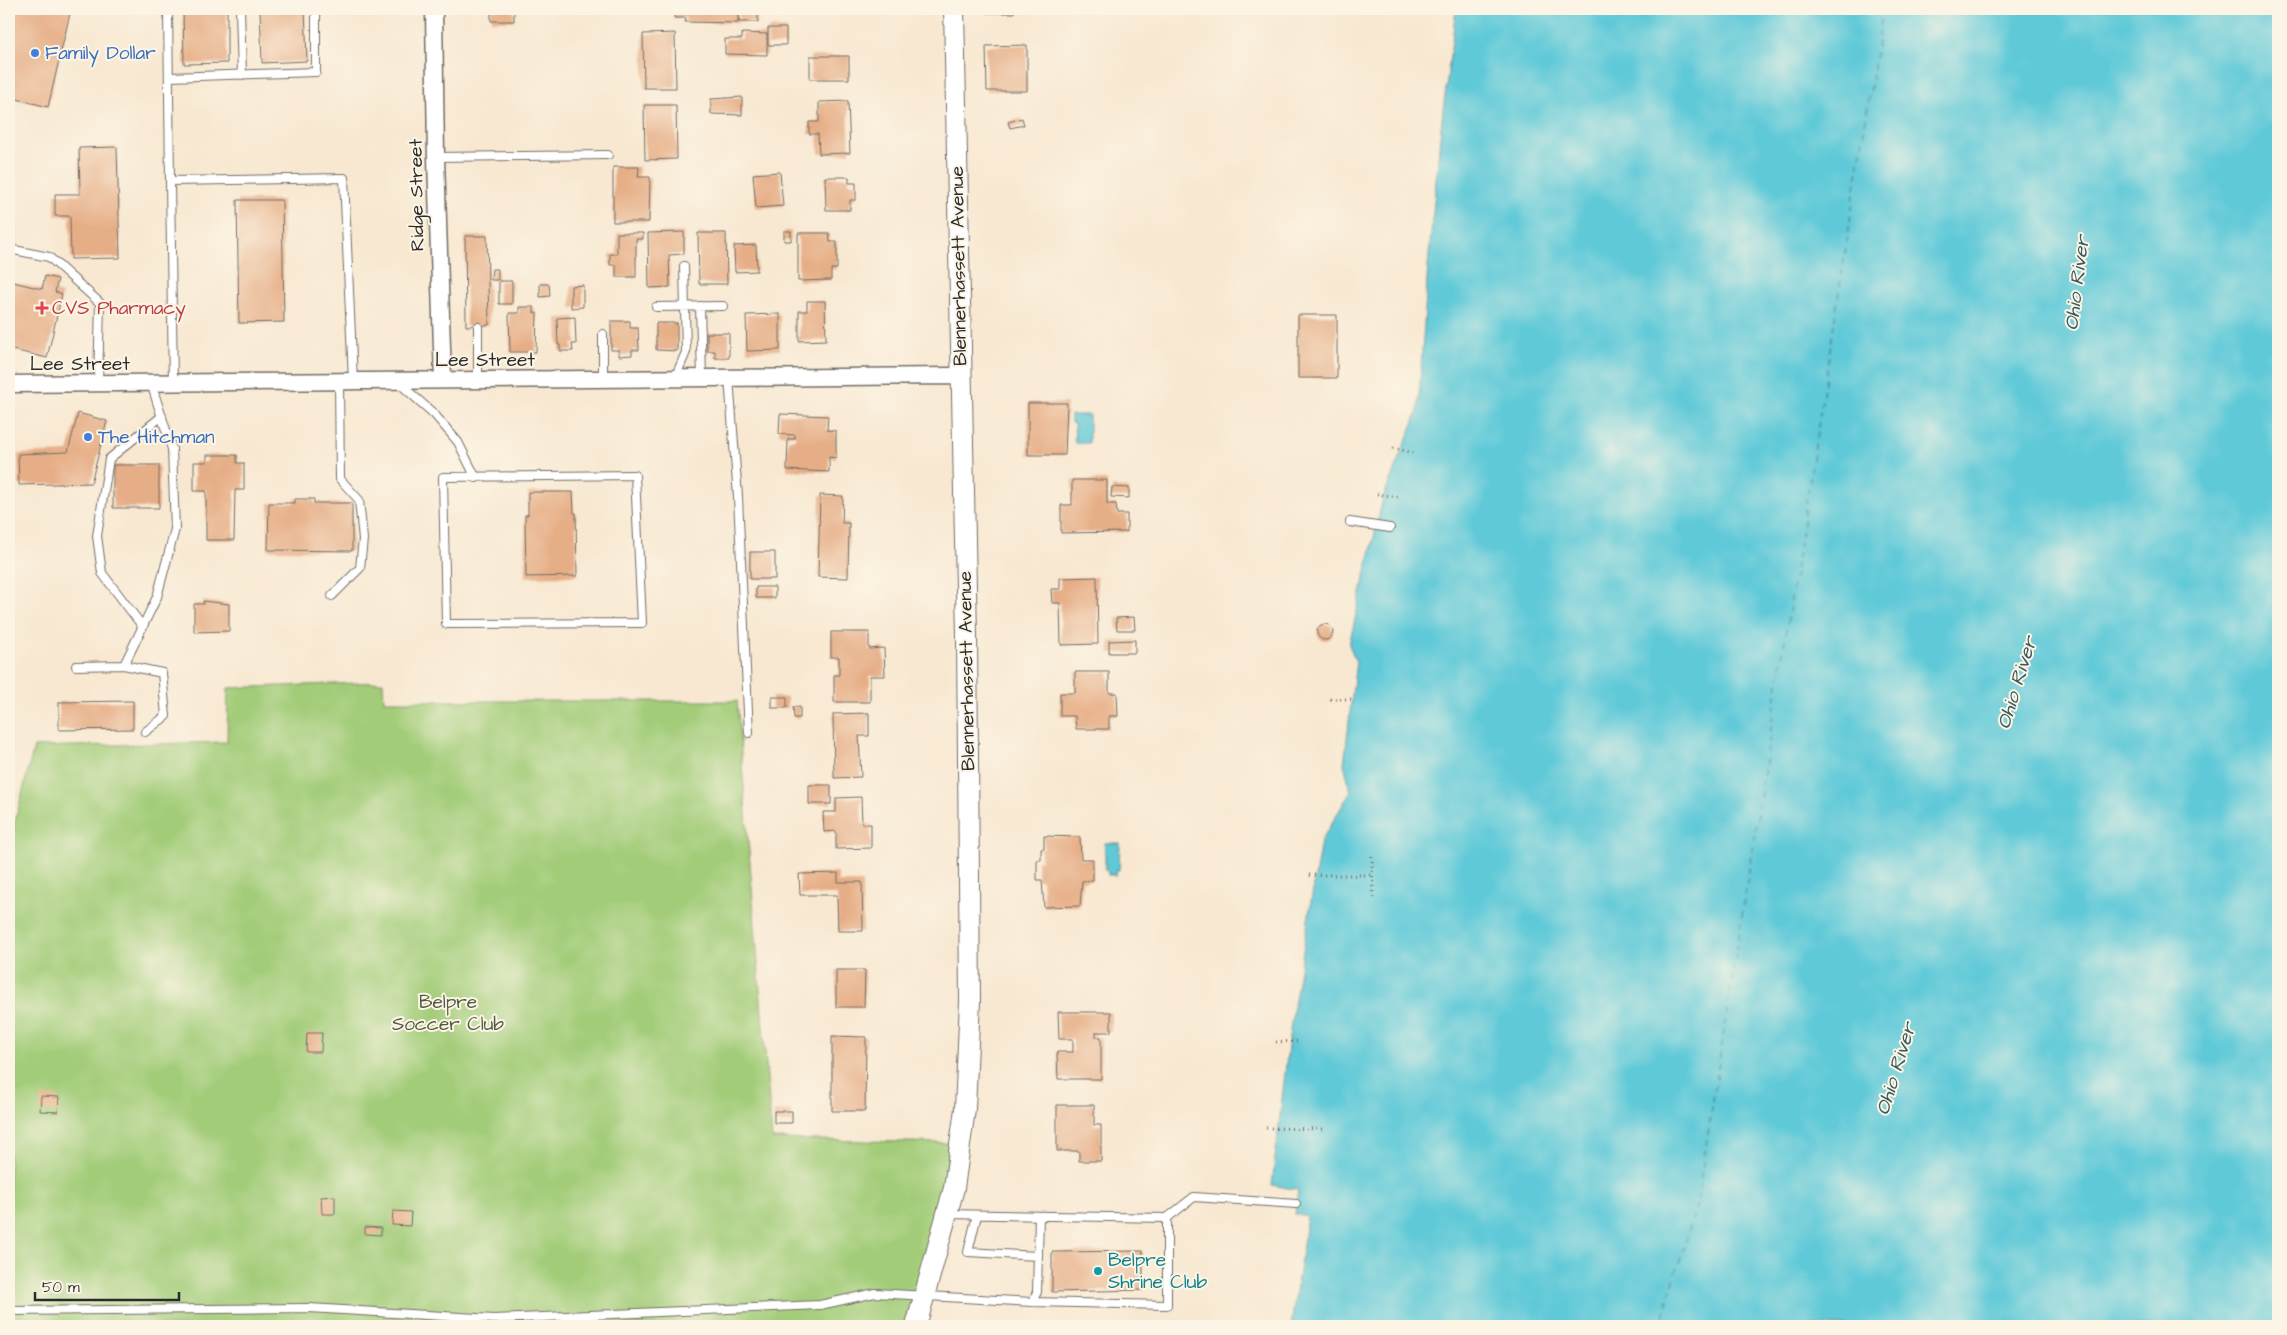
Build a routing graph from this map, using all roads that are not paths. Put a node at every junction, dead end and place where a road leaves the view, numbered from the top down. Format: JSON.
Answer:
{"nodes":[{"id":1,"x":168,"y":9,"type":"edge"},
{"id":2,"x":240,"y":9,"type":"edge"},
{"id":3,"x":316,"y":9,"type":"edge"},
{"id":4,"x":434,"y":9,"type":"edge"},
{"id":5,"x":954,"y":9,"type":"edge"},
{"id":6,"x":242,"y":75,"type":"junction"},
{"id":7,"x":170,"y":77,"type":"junction"},
{"id":8,"x":608,"y":156,"type":"dead end"},
{"id":9,"x":436,"y":157,"type":"junction"},
{"id":10,"x":170,"y":181,"type":"junction"},
{"id":11,"x":9,"y":249,"type":"edge"},
{"id":12,"x":684,"y":266,"type":"dead end"},
{"id":13,"x":686,"y":306,"type":"junction"},
{"id":14,"x":700,"y":306,"type":"junction"},
{"id":15,"x":723,"y":306,"type":"dead end"},
{"id":16,"x":656,"y":307,"type":"dead end"},
{"id":17,"x":478,"y":327,"type":"dead end"},
{"id":18,"x":603,"y":334,"type":"dead end"},
{"id":19,"x":675,"y":378,"type":"junction"},
{"id":20,"x":702,"y":378,"type":"junction"},
{"id":21,"x":729,"y":378,"type":"junction"},
{"id":22,"x":961,"y":378,"type":"junction"},
{"id":23,"x":602,"y":379,"type":"junction"},
{"id":24,"x":442,"y":380,"type":"junction"},
{"id":25,"x":478,"y":380,"type":"junction"},
{"id":26,"x":346,"y":381,"type":"junction"},
{"id":27,"x":396,"y":381,"type":"junction"},
{"id":28,"x":98,"y":383,"type":"junction"},
{"id":29,"x":151,"y":383,"type":"junction"},
{"id":30,"x":173,"y":383,"type":"junction"},
{"id":31,"x":9,"y":384,"type":"edge"},
{"id":32,"x":162,"y":416,"type":"junction"},
{"id":33,"x":476,"y":478,"type":"junction"},
{"id":34,"x":1350,"y":522,"type":"dead end"},
{"id":35,"x":1390,"y":528,"type":"dead end"},
{"id":36,"x":332,"y":596,"type":"dead end"},
{"id":37,"x":143,"y":627,"type":"junction"},
{"id":38,"x":124,"y":665,"type":"junction"},
{"id":39,"x":76,"y":666,"type":"dead end"},
{"id":40,"x":145,"y":732,"type":"dead end"},
{"id":41,"x":749,"y":733,"type":"dead end"},
{"id":42,"x":1296,"y":1204,"type":"dead end"},
{"id":43,"x":947,"y":1214,"type":"junction"},
{"id":44,"x":977,"y":1215,"type":"junction"},
{"id":45,"x":1038,"y":1216,"type":"junction"},
{"id":46,"x":1167,"y":1218,"type":"junction"},
{"id":47,"x":1038,"y":1256,"type":"junction"},
{"id":48,"x":924,"y":1296,"type":"junction"},
{"id":49,"x":1032,"y":1302,"type":"junction"},
{"id":50,"x":9,"y":1311,"type":"edge"},
{"id":51,"x":916,"y":1326,"type":"edge"}],
"edges":[{"from":1,"to":7,"type":"lane"},
{"from":2,"to":6,"type":"lane"},
{"from":3,"to":6,"type":"lane"},
{"from":4,"to":9,"type":"street","name":"Ridge Street"},
{"from":5,"to":22,"type":"street","name":"Blennerhassett Avenue"},
{"from":6,"to":7,"type":"lane"},
{"from":7,"to":10,"type":"lane"},
{"from":8,"to":9,"type":"lane"},
{"from":9,"to":24,"type":"street","name":"Ridge Street"},
{"from":10,"to":26,"type":"lane"},
{"from":10,"to":30,"type":"lane"},
{"from":11,"to":28,"type":"lane"},
{"from":12,"to":13,"type":"lane"},
{"from":13,"to":14,"type":"lane"},
{"from":13,"to":16,"type":"lane"},
{"from":13,"to":19,"type":"lane"},
{"from":14,"to":15,"type":"lane"},
{"from":14,"to":20,"type":"lane"},
{"from":17,"to":25,"type":"lane"},
{"from":18,"to":23,"type":"lane"},
{"from":19,"to":20,"type":"street","name":"Lee Street"},
{"from":19,"to":23,"type":"street","name":"Lee Street"},
{"from":20,"to":21,"type":"street","name":"Lee Street"},
{"from":21,"to":22,"type":"street","name":"Lee Street"},
{"from":21,"to":41,"type":"lane"},
{"from":22,"to":43,"type":"street","name":"Blennerhassett Avenue"},
{"from":23,"to":25,"type":"street","name":"Lee Street"},
{"from":24,"to":25,"type":"street","name":"Lee Street"},
{"from":24,"to":27,"type":"street","name":"Lee Street"},
{"from":26,"to":27,"type":"street","name":"Lee Street"},
{"from":26,"to":30,"type":"street","name":"Lee Street"},
{"from":26,"to":36,"type":"lane"},
{"from":27,"to":33,"type":"lane"},
{"from":28,"to":29,"type":"street","name":"Lee Street"},
{"from":28,"to":31,"type":"street","name":"Lee Street"},
{"from":29,"to":30,"type":"street","name":"Lee Street"},
{"from":29,"to":32,"type":"lane"},
{"from":32,"to":37,"type":"lane"},
{"from":32,"to":37,"type":"lane"},
{"from":33,"to":33,"type":"lane"},
{"from":34,"to":35,"type":"lane"},
{"from":37,"to":38,"type":"lane"},
{"from":38,"to":39,"type":"lane"},
{"from":38,"to":40,"type":"lane"},
{"from":42,"to":46,"type":"lane"},
{"from":43,"to":44,"type":"lane"},
{"from":43,"to":48,"type":"street","name":"Blennerhassett Avenue"},
{"from":44,"to":45,"type":"lane"},
{"from":44,"to":47,"type":"lane"},
{"from":45,"to":46,"type":"lane"},
{"from":45,"to":47,"type":"lane"},
{"from":46,"to":49,"type":"lane"},
{"from":47,"to":49,"type":"lane"},
{"from":48,"to":49,"type":"lane"},
{"from":48,"to":50,"type":"lane"},
{"from":48,"to":51,"type":"street","name":"Blennerhassett Avenue"}]}
